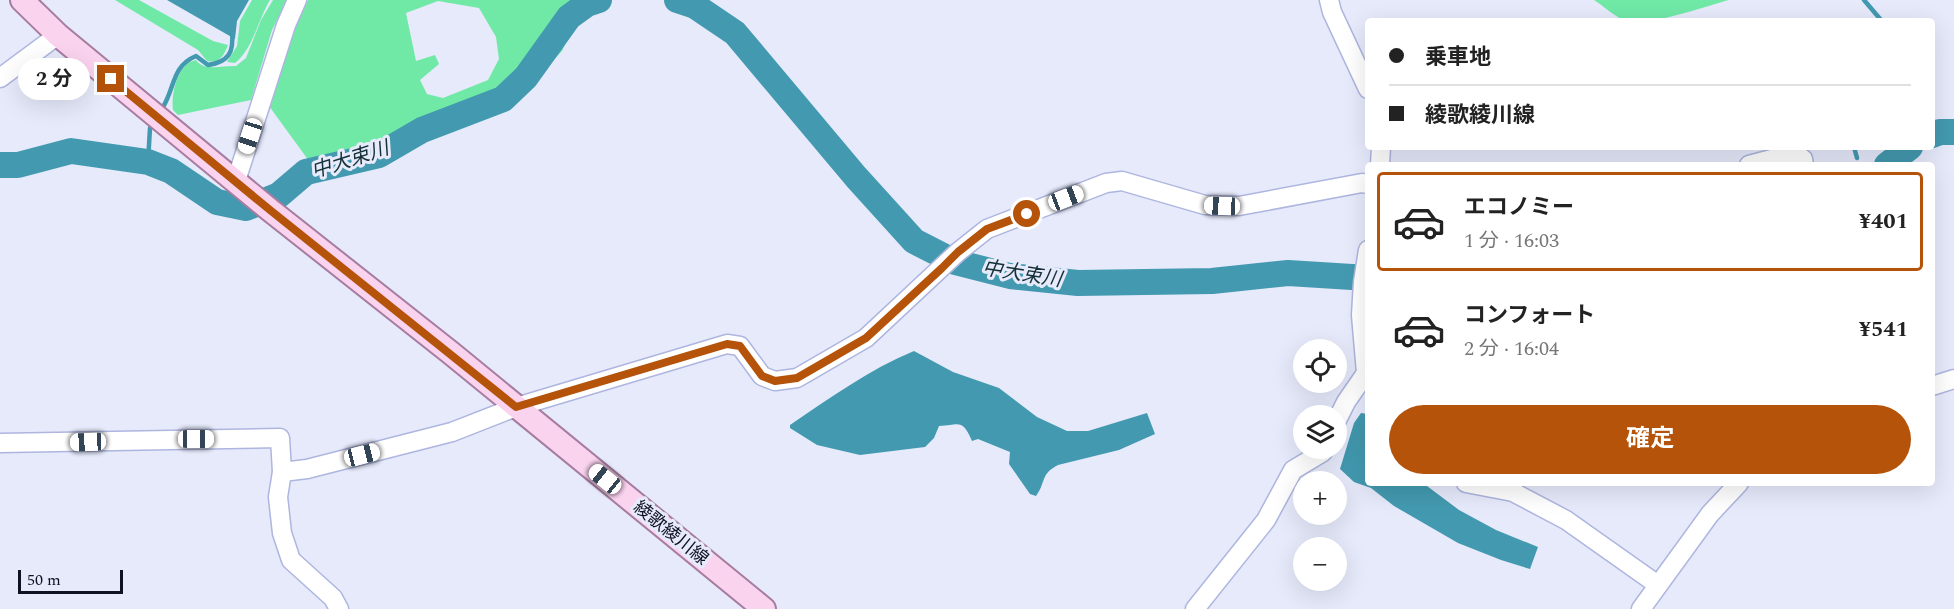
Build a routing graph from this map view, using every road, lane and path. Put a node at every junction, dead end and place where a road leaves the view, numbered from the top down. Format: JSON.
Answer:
{"nodes":[{"id":1,"x":22,"y":0,"type":"edge"},
{"id":2,"x":297,"y":0,"type":"edge"},
{"id":3,"x":1329,"y":0,"type":"edge"},
{"id":4,"x":58,"y":35,"type":"junction"},
{"id":5,"x":0,"y":78,"type":"edge"},
{"id":6,"x":1365,"y":83,"type":"edge"},
{"id":7,"x":1760,"y":162,"type":"edge"},
{"id":8,"x":1804,"y":162,"type":"edge"},
{"id":9,"x":236,"y":181,"type":"junction"},
{"id":10,"x":1365,"y":184,"type":"edge"},
{"id":11,"x":1365,"y":266,"type":"edge"},
{"id":12,"x":1365,"y":354,"type":"edge"},
{"id":13,"x":1365,"y":377,"type":"edge"},
{"id":14,"x":1344,"y":405,"type":"edge"},
{"id":15,"x":516,"y":407,"type":"junction"},
{"id":16,"x":0,"y":442,"type":"edge"},
{"id":17,"x":1311,"y":459,"type":"edge"},
{"id":18,"x":282,"y":472,"type":"junction"},
{"id":19,"x":1492,"y":486,"type":"edge"},
{"id":20,"x":1736,"y":486,"type":"edge"},
{"id":21,"x":1510,"y":488,"type":"edge"},
{"id":22,"x":1658,"y":585,"type":"junction"},
{"id":23,"x":339,"y":609,"type":"edge"},
{"id":24,"x":764,"y":609,"type":"edge"},
{"id":25,"x":1195,"y":609,"type":"edge"},
{"id":26,"x":1641,"y":609,"type":"edge"}],
"edges":[{"from":1,"to":4,"type":"main road","name":"綾歌綾川線"},
{"from":2,"to":9,"type":"street"},
{"from":3,"to":6,"type":"street"},
{"from":4,"to":5,"type":"street"},
{"from":4,"to":9,"type":"main road","name":"綾歌綾川線"},
{"from":7,"to":8,"type":"street"},
{"from":9,"to":15,"type":"main road","name":"綾歌綾川線"},
{"from":10,"to":15,"type":"street"},
{"from":11,"to":12,"type":"street"},
{"from":13,"to":14,"type":"street"},
{"from":15,"to":18,"type":"street"},
{"from":15,"to":24,"type":"main road","name":"綾歌綾川線"},
{"from":16,"to":18,"type":"street"},
{"from":17,"to":25,"type":"street"},
{"from":18,"to":23,"type":"street"},
{"from":19,"to":21,"type":"street"},
{"from":20,"to":22,"type":"street"},
{"from":21,"to":22,"type":"street"},
{"from":22,"to":26,"type":"street"}]}
